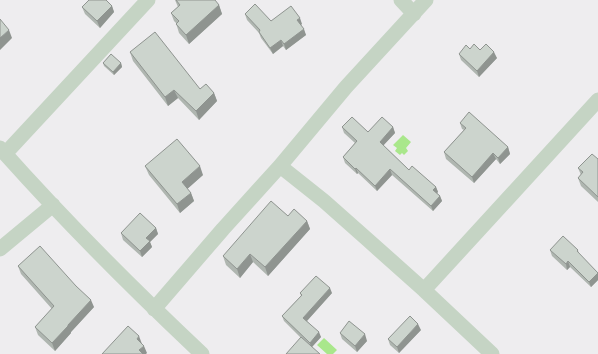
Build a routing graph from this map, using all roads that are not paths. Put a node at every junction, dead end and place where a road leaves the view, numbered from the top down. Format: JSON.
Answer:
{"nodes":[{"id":1,"x":402,"y":0,"type":"edge"},
{"id":2,"x":426,"y":0,"type":"edge"},
{"id":3,"x":141,"y":3,"type":"edge"},
{"id":4,"x":414,"y":14,"type":"junction"},
{"id":5,"x":598,"y":100,"type":"edge"},
{"id":6,"x":3,"y":151,"type":"edge"},
{"id":7,"x":280,"y":166,"type":"junction"},
{"id":8,"x":53,"y":205,"type":"junction"},
{"id":9,"x":0,"y":249,"type":"edge"},
{"id":10,"x":424,"y":290,"type":"junction"},
{"id":11,"x":154,"y":309,"type":"junction"},
{"id":12,"x":202,"y":354,"type":"edge"},
{"id":13,"x":492,"y":354,"type":"edge"}],
"edges":[{"from":1,"to":4,"type":"street"},
{"from":2,"to":4,"type":"street"},
{"from":3,"to":6,"type":"street"},
{"from":4,"to":7,"type":"street"},
{"from":5,"to":10,"type":"street"},
{"from":6,"to":8,"type":"street"},
{"from":7,"to":10,"type":"street"},
{"from":7,"to":11,"type":"street"},
{"from":8,"to":9,"type":"street"},
{"from":8,"to":11,"type":"street"},
{"from":10,"to":13,"type":"street"},
{"from":11,"to":12,"type":"street"}]}
